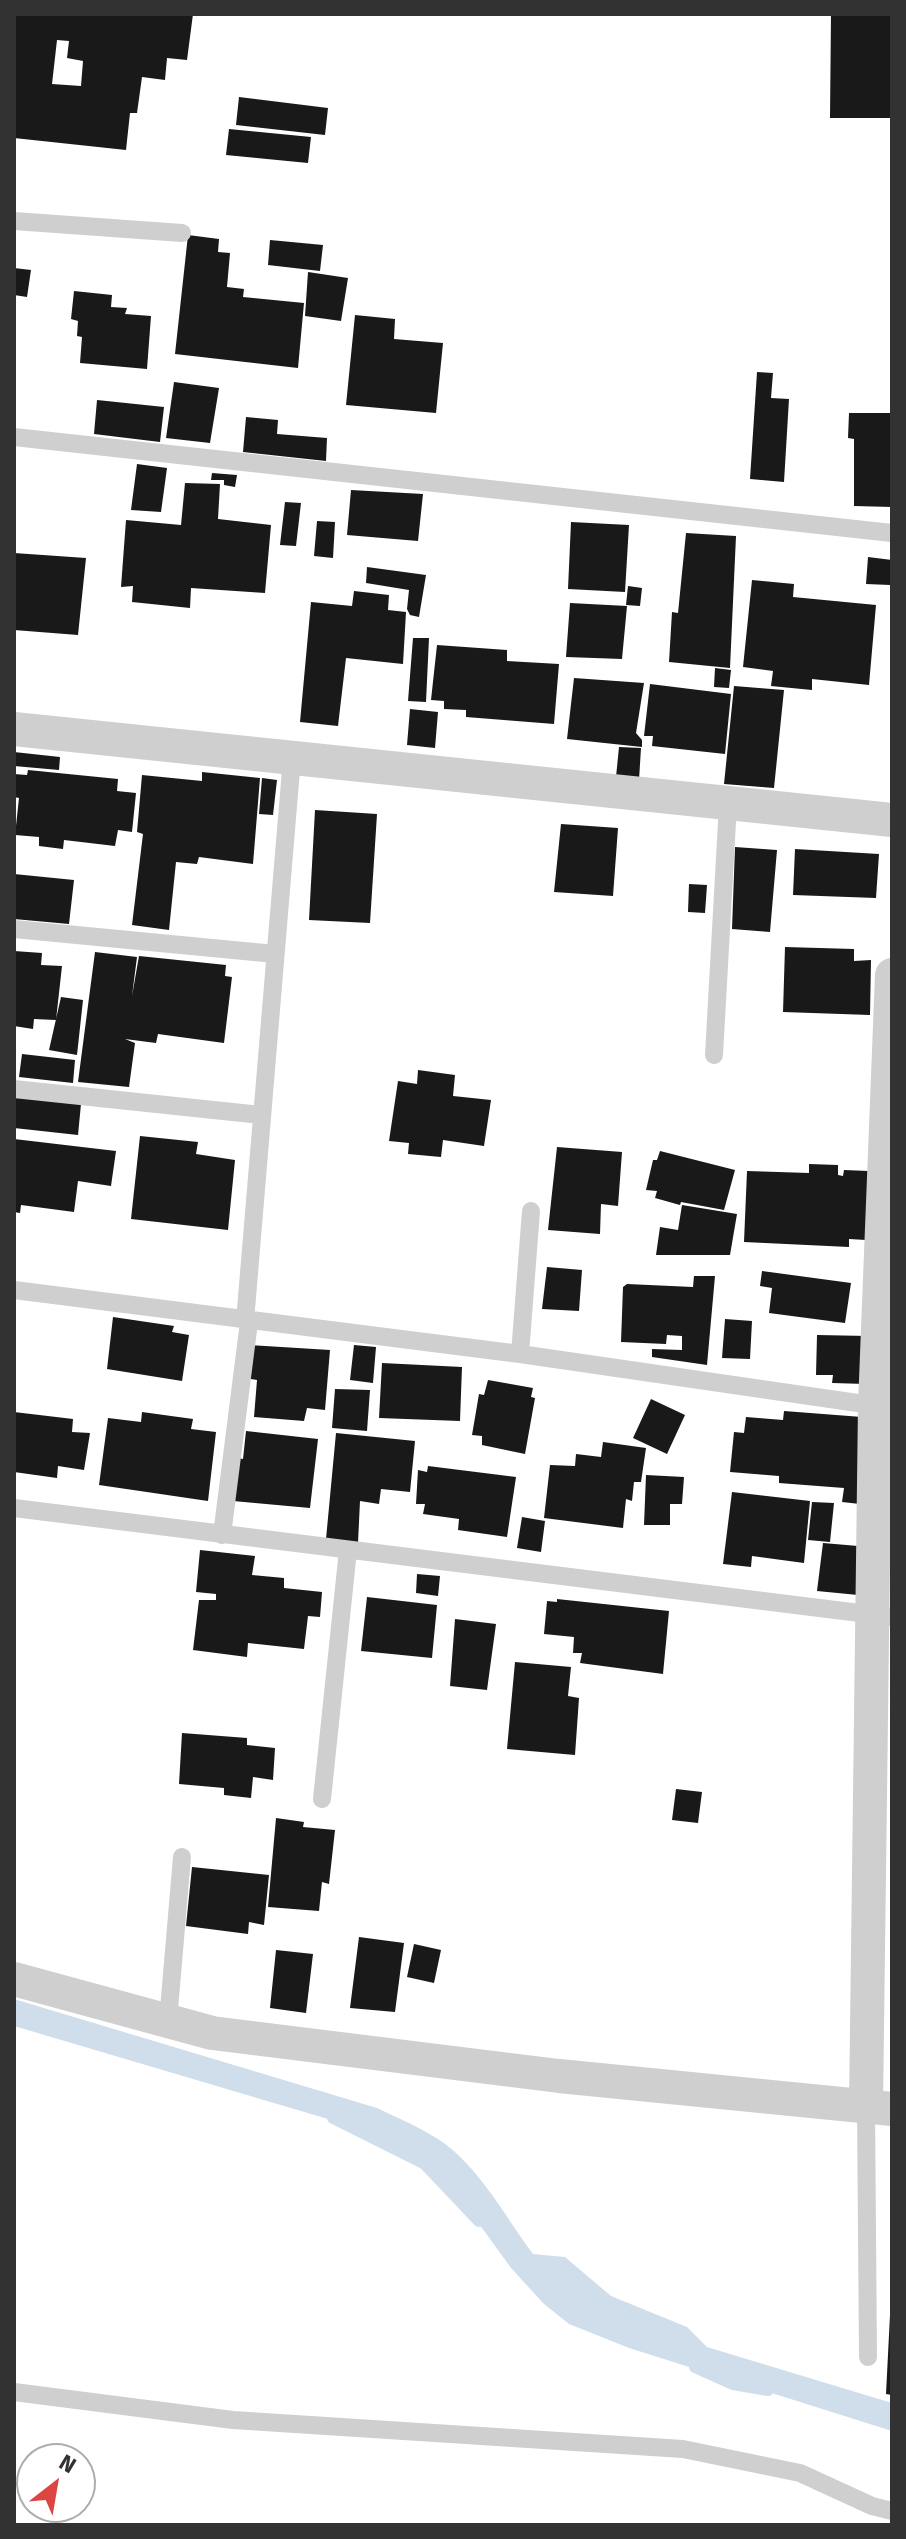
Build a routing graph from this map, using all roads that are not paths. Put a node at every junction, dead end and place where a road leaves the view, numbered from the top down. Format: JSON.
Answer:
{"nodes":[{"id":1,"x":14,"y":221,"type":"edge"},
{"id":2,"x":182,"y":233,"type":"dead end"},
{"id":3,"x":14,"y":437,"type":"edge"},
{"id":4,"x":892,"y":533,"type":"edge"},
{"id":5,"x":14,"y":729,"type":"edge"},
{"id":6,"x":292,"y":758,"type":"junction"},
{"id":7,"x":728,"y":804,"type":"junction"},
{"id":8,"x":892,"y":820,"type":"edge"},
{"id":9,"x":14,"y":929,"type":"edge"},
{"id":10,"x":275,"y":954,"type":"junction"},
{"id":11,"x":892,"y":975,"type":"edge"},
{"id":12,"x":714,"y":1055,"type":"dead end"},
{"id":13,"x":14,"y":1089,"type":"edge"},
{"id":14,"x":261,"y":1115,"type":"junction"},
{"id":15,"x":531,"y":1211,"type":"dead end"},
{"id":16,"x":14,"y":1290,"type":"edge"},
{"id":17,"x":247,"y":1322,"type":"junction"},
{"id":18,"x":520,"y":1354,"type":"junction"},
{"id":19,"x":883,"y":1406,"type":"edge"},
{"id":20,"x":14,"y":1508,"type":"edge"},
{"id":21,"x":222,"y":1535,"type":"junction"},
{"id":22,"x":348,"y":1550,"type":"junction"},
{"id":23,"x":882,"y":1616,"type":"edge"},
{"id":24,"x":322,"y":1799,"type":"dead end"},
{"id":25,"x":182,"y":1857,"type":"dead end"},
{"id":26,"x":14,"y":1979,"type":"edge"},
{"id":27,"x":168,"y":2021,"type":"junction"},
{"id":28,"x":879,"y":2108,"type":"edge"},
{"id":29,"x":868,"y":2357,"type":"dead end"},
{"id":30,"x":14,"y":2392,"type":"edge"},
{"id":31,"x":892,"y":2511,"type":"edge"},
{"id":32,"x":873,"y":2516,"type":"edge"}],
"edges":[{"from":1,"to":2,"type":"lane"},
{"from":3,"to":4,"type":"lane"},
{"from":5,"to":6,"type":"street"},
{"from":6,"to":7,"type":"street"},
{"from":6,"to":10,"type":"lane"},
{"from":7,"to":8,"type":"street"},
{"from":7,"to":12,"type":"lane"},
{"from":9,"to":10,"type":"lane"},
{"from":10,"to":14,"type":"lane"},
{"from":11,"to":19,"type":"street"},
{"from":13,"to":14,"type":"lane"},
{"from":14,"to":17,"type":"lane"},
{"from":15,"to":18,"type":"lane"},
{"from":16,"to":17,"type":"lane"},
{"from":17,"to":18,"type":"lane"},
{"from":17,"to":21,"type":"lane"},
{"from":18,"to":19,"type":"lane"},
{"from":19,"to":23,"type":"street"},
{"from":20,"to":21,"type":"lane"},
{"from":21,"to":22,"type":"lane"},
{"from":22,"to":23,"type":"lane"},
{"from":22,"to":24,"type":"lane"},
{"from":23,"to":28,"type":"street"},
{"from":25,"to":27,"type":"lane"},
{"from":26,"to":27,"type":"street"},
{"from":27,"to":28,"type":"street"},
{"from":28,"to":29,"type":"lane"},
{"from":30,"to":32,"type":"lane"},
{"from":31,"to":32,"type":"lane"}]}
